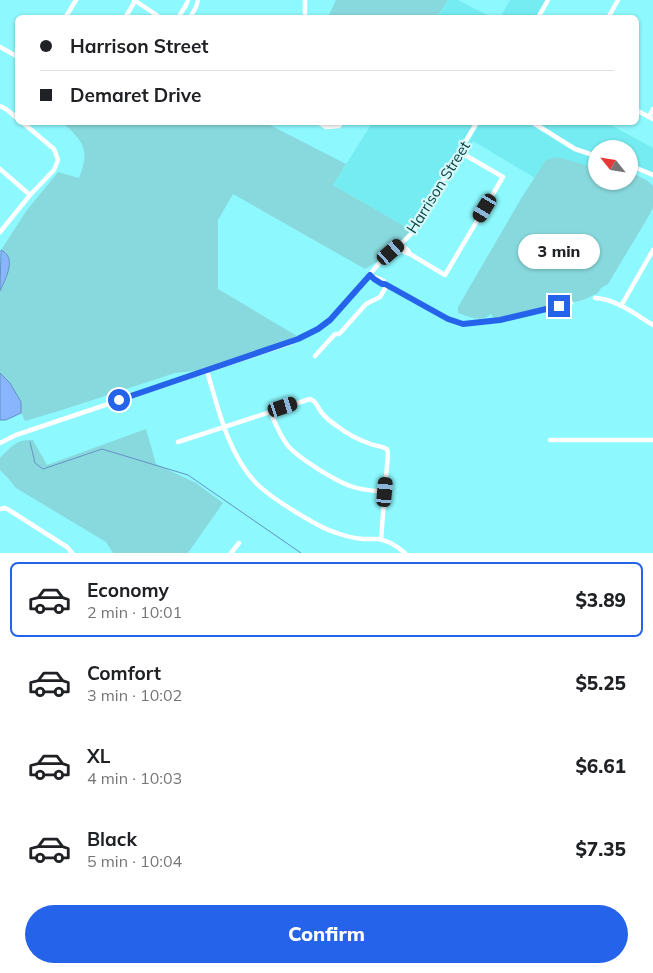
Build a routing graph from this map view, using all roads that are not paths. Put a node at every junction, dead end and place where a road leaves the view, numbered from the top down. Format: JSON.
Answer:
{"nodes":[{"id":1,"x":76,"y":0,"type":"edge"},
{"id":2,"x":135,"y":0,"type":"edge"},
{"id":3,"x":188,"y":0,"type":"edge"},
{"id":4,"x":198,"y":0,"type":"edge"},
{"id":5,"x":305,"y":0,"type":"edge"},
{"id":6,"x":548,"y":0,"type":"edge"},
{"id":7,"x":618,"y":0,"type":"edge"},
{"id":8,"x":67,"y":15,"type":"edge"},
{"id":9,"x":128,"y":15,"type":"edge"},
{"id":10,"x":157,"y":15,"type":"edge"},
{"id":11,"x":180,"y":15,"type":"edge"},
{"id":12,"x":191,"y":15,"type":"edge"},
{"id":13,"x":305,"y":15,"type":"edge"},
{"id":14,"x":540,"y":15,"type":"edge"},
{"id":15,"x":610,"y":15,"type":"edge"},
{"id":16,"x":0,"y":48,"type":"edge"},
{"id":17,"x":15,"y":56,"type":"edge"},
{"id":18,"x":0,"y":106,"type":"edge"},
{"id":19,"x":653,"y":109,"type":"edge"},
{"id":20,"x":639,"y":112,"type":"edge"},
{"id":21,"x":15,"y":116,"type":"edge"},
{"id":22,"x":651,"y":118,"type":"edge"},
{"id":23,"x":26,"y":125,"type":"edge"},
{"id":24,"x":323,"y":125,"type":"edge"},
{"id":25,"x":340,"y":125,"type":"edge"},
{"id":26,"x":476,"y":125,"type":"edge"},
{"id":27,"x":537,"y":125,"type":"edge"},
{"id":28,"x":460,"y":152,"type":"junction"},
{"id":29,"x":588,"y":153,"type":"edge"},
{"id":30,"x":0,"y":169,"type":"edge"},
{"id":31,"x":638,"y":169,"type":"edge"},
{"id":32,"x":653,"y":175,"type":"edge"},
{"id":33,"x":30,"y":195,"type":"junction"},
{"id":34,"x":0,"y":232,"type":"edge"},
{"id":35,"x":399,"y":246,"type":"junction"},
{"id":36,"x":653,"y":250,"type":"edge"},
{"id":37,"x":371,"y":276,"type":"junction"},
{"id":38,"x":386,"y":284,"type":"junction"},
{"id":39,"x":595,"y":298,"type":"dead end"},
{"id":40,"x":571,"y":303,"type":"dead end"},
{"id":41,"x":621,"y":306,"type":"junction"},
{"id":42,"x":653,"y":324,"type":"edge"},
{"id":43,"x":315,"y":356,"type":"dead end"},
{"id":44,"x":207,"y":371,"type":"junction"},
{"id":45,"x":270,"y":411,"type":"junction"},
{"id":46,"x":224,"y":427,"type":"junction"},
{"id":47,"x":550,"y":440,"type":"dead end"},
{"id":48,"x":653,"y":440,"type":"edge"},
{"id":49,"x":178,"y":442,"type":"dead end"},
{"id":50,"x":0,"y":443,"type":"edge"},
{"id":51,"x":385,"y":492,"type":"junction"},
{"id":52,"x":0,"y":509,"type":"edge"},
{"id":53,"x":381,"y":539,"type":"junction"},
{"id":54,"x":238,"y":543,"type":"dead end"},
{"id":55,"x":72,"y":553,"type":"edge"},
{"id":56,"x":231,"y":553,"type":"edge"},
{"id":57,"x":405,"y":553,"type":"edge"}],
"edges":[{"from":1,"to":8,"type":"street"},
{"from":2,"to":9,"type":"street"},
{"from":2,"to":10,"type":"street"},
{"from":3,"to":11,"type":"street"},
{"from":4,"to":12,"type":"street"},
{"from":5,"to":13,"type":"street"},
{"from":6,"to":14,"type":"street"},
{"from":7,"to":15,"type":"street"},
{"from":16,"to":17,"type":"street"},
{"from":18,"to":21,"type":"street"},
{"from":19,"to":22,"type":"street"},
{"from":20,"to":22,"type":"street"},
{"from":23,"to":33,"type":"street"},
{"from":24,"to":25,"type":"street"},
{"from":26,"to":28,"type":"street","name":"Harrison Street"},
{"from":27,"to":29,"type":"street"},
{"from":28,"to":35,"type":"street","name":"Harrison Street"},
{"from":28,"to":35,"type":"street"},
{"from":30,"to":33,"type":"street"},
{"from":31,"to":32,"type":"street"},
{"from":33,"to":34,"type":"street"},
{"from":35,"to":37,"type":"street","name":"Harrison Street"},
{"from":36,"to":41,"type":"street"},
{"from":37,"to":38,"type":"street"},
{"from":37,"to":44,"type":"street","name":"Harrison Street"},
{"from":38,"to":40,"type":"street"},
{"from":38,"to":43,"type":"street"},
{"from":39,"to":41,"type":"street"},
{"from":41,"to":42,"type":"street"},
{"from":44,"to":46,"type":"street"},
{"from":44,"to":50,"type":"street","name":"Harrison Street"},
{"from":45,"to":46,"type":"street"},
{"from":45,"to":51,"type":"street"},
{"from":45,"to":51,"type":"street"},
{"from":46,"to":49,"type":"street"},
{"from":46,"to":53,"type":"street"},
{"from":47,"to":48,"type":"street"},
{"from":51,"to":53,"type":"street"},
{"from":52,"to":55,"type":"street"},
{"from":53,"to":57,"type":"street"},
{"from":54,"to":56,"type":"street"}]}
